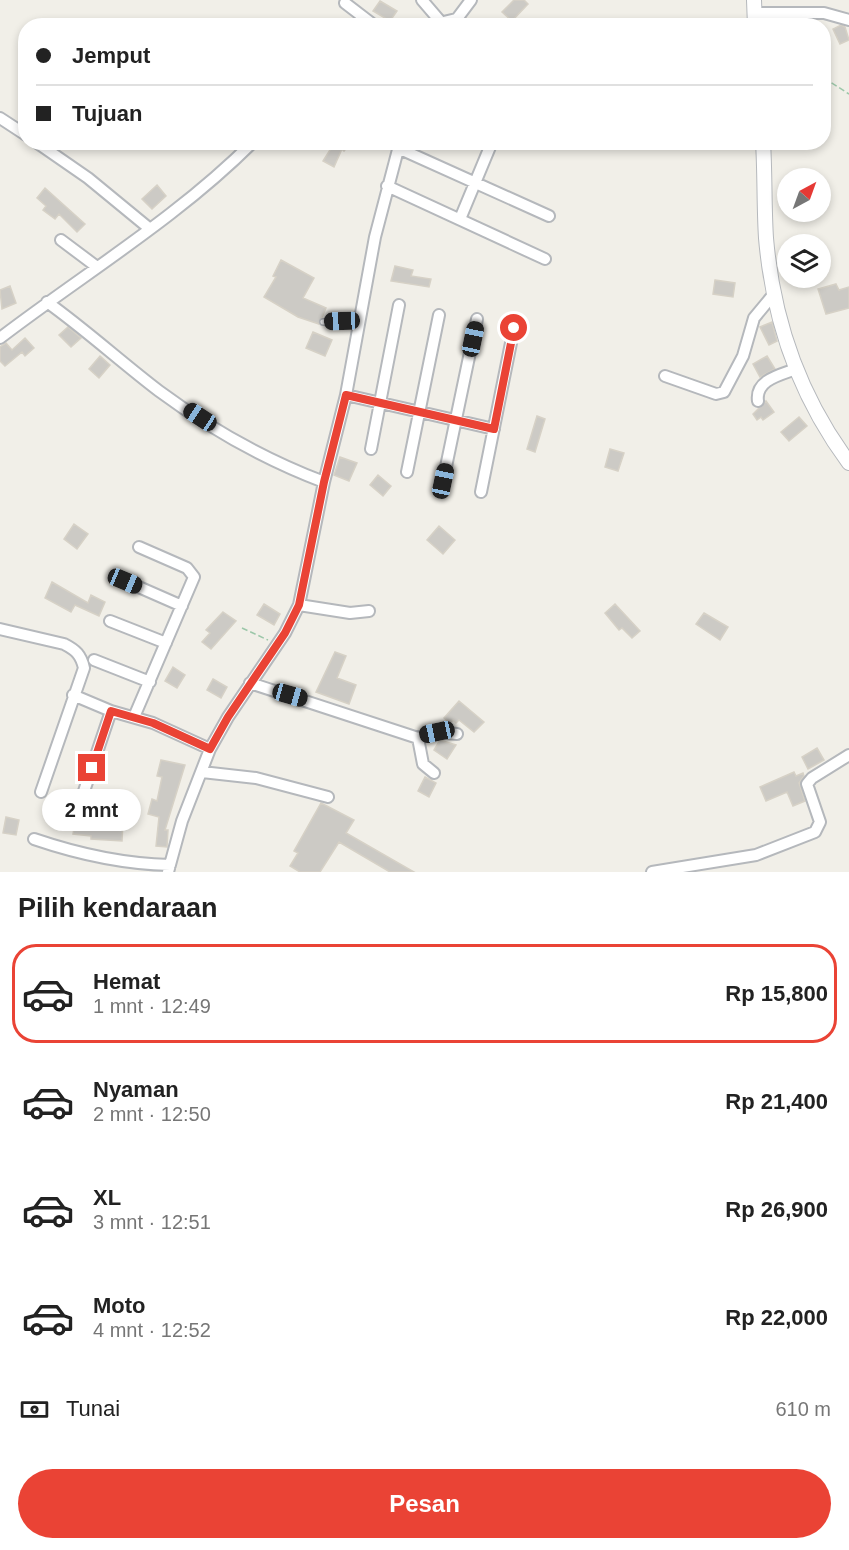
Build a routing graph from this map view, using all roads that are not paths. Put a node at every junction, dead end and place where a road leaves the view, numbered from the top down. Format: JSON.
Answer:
{"nodes":[{"id":1,"x":422,"y":0,"type":"edge"},
{"id":2,"x":471,"y":0,"type":"edge"},
{"id":3,"x":824,"y":0,"type":"edge"},
{"id":4,"x":345,"y":3,"type":"dead end"},
{"id":5,"x":754,"y":13,"type":"edge"},
{"id":6,"x":821,"y":13,"type":"junction"},
{"id":7,"x":365,"y":18,"type":"edge"},
{"id":8,"x":437,"y":18,"type":"edge"},
{"id":9,"x":457,"y":18,"type":"edge"},
{"id":10,"x":849,"y":20,"type":"edge"},
{"id":11,"x":0,"y":118,"type":"edge"},
{"id":12,"x":18,"y":130,"type":"edge"},
{"id":13,"x":48,"y":150,"type":"edge"},
{"id":14,"x":245,"y":150,"type":"edge"},
{"id":15,"x":398,"y":150,"type":"edge"},
{"id":16,"x":409,"y":150,"type":"edge"},
{"id":17,"x":488,"y":150,"type":"edge"},
{"id":18,"x":763,"y":150,"type":"edge"},
{"id":19,"x":474,"y":182,"type":"junction"},
{"id":20,"x":387,"y":186,"type":"junction"},
{"id":21,"x":549,"y":216,"type":"dead end"},
{"id":22,"x":460,"y":219,"type":"junction"},
{"id":23,"x":150,"y":229,"type":"junction"},
{"id":24,"x":61,"y":240,"type":"dead end"},
{"id":25,"x":545,"y":259,"type":"dead end"},
{"id":26,"x":97,"y":267,"type":"junction"},
{"id":27,"x":773,"y":295,"type":"junction"},
{"id":28,"x":47,"y":302,"type":"junction"},
{"id":29,"x":399,"y":305,"type":"dead end"},
{"id":30,"x":439,"y":315,"type":"dead end"},
{"id":31,"x":477,"y":319,"type":"dead end"},
{"id":32,"x":360,"y":321,"type":"junction"},
{"id":33,"x":323,"y":322,"type":"dead end"},
{"id":34,"x":514,"y":328,"type":"dead end"},
{"id":35,"x":0,"y":338,"type":"edge"},
{"id":36,"x":796,"y":369,"type":"junction"},
{"id":37,"x":665,"y":376,"type":"dead end"},
{"id":38,"x":346,"y":395,"type":"junction"},
{"id":39,"x":758,"y":401,"type":"dead end"},
{"id":40,"x":379,"y":404,"type":"junction"},
{"id":41,"x":420,"y":413,"type":"junction"},
{"id":42,"x":456,"y":420,"type":"junction"},
{"id":43,"x":494,"y":429,"type":"junction"},
{"id":44,"x":371,"y":448,"type":"dead end"},
{"id":45,"x":849,"y":463,"type":"edge"},
{"id":46,"x":407,"y":472,"type":"dead end"},
{"id":47,"x":443,"y":481,"type":"dead end"},
{"id":48,"x":324,"y":482,"type":"junction"},
{"id":49,"x":481,"y":492,"type":"dead end"},
{"id":50,"x":139,"y":547,"type":"dead end"},
{"id":51,"x":125,"y":581,"type":"dead end"},
{"id":52,"x":299,"y":605,"type":"junction"},
{"id":53,"x":182,"y":606,"type":"junction"},
{"id":54,"x":369,"y":611,"type":"dead end"},
{"id":55,"x":110,"y":621,"type":"dead end"},
{"id":56,"x":0,"y":628,"type":"edge"},
{"id":57,"x":166,"y":643,"type":"junction"},
{"id":58,"x":94,"y":660,"type":"dead end"},
{"id":59,"x":150,"y":682,"type":"junction"},
{"id":60,"x":250,"y":683,"type":"junction"},
{"id":61,"x":73,"y":695,"type":"junction"},
{"id":62,"x":111,"y":711,"type":"junction"},
{"id":63,"x":134,"y":717,"type":"junction"},
{"id":64,"x":457,"y":734,"type":"dead end"},
{"id":65,"x":418,"y":738,"type":"junction"},
{"id":66,"x":210,"y":749,"type":"junction"},
{"id":67,"x":849,"y":755,"type":"edge"},
{"id":68,"x":202,"y":772,"type":"junction"},
{"id":69,"x":434,"y":773,"type":"dead end"},
{"id":70,"x":41,"y":792,"type":"dead end"},
{"id":71,"x":328,"y":797,"type":"dead end"},
{"id":72,"x":79,"y":806,"type":"dead end"},
{"id":73,"x":34,"y":839,"type":"dead end"},
{"id":74,"x":169,"y":868,"type":"edge"},
{"id":75,"x":652,"y":872,"type":"edge"}],
"edges":[{"from":1,"to":8,"type":"street"},
{"from":2,"to":9,"type":"street"},
{"from":3,"to":6,"type":"street"},
{"from":4,"to":7,"type":"street"},
{"from":5,"to":6,"type":"street"},
{"from":6,"to":10,"type":"street"},
{"from":11,"to":12,"type":"street"},
{"from":13,"to":23,"type":"street"},
{"from":14,"to":23,"type":"street"},
{"from":15,"to":20,"type":"street"},
{"from":16,"to":19,"type":"street"},
{"from":17,"to":19,"type":"street"},
{"from":18,"to":27,"type":"street"},
{"from":19,"to":21,"type":"street"},
{"from":19,"to":22,"type":"street"},
{"from":20,"to":22,"type":"street"},
{"from":20,"to":32,"type":"street"},
{"from":22,"to":25,"type":"street"},
{"from":23,"to":26,"type":"street"},
{"from":24,"to":26,"type":"street"},
{"from":26,"to":28,"type":"street"},
{"from":27,"to":36,"type":"street"},
{"from":27,"to":37,"type":"street"},
{"from":28,"to":35,"type":"street"},
{"from":28,"to":48,"type":"street"},
{"from":29,"to":40,"type":"street"},
{"from":30,"to":41,"type":"street"},
{"from":31,"to":42,"type":"street"},
{"from":32,"to":33,"type":"lane"},
{"from":32,"to":38,"type":"street"},
{"from":34,"to":43,"type":"street"},
{"from":36,"to":39,"type":"street"},
{"from":36,"to":45,"type":"street"},
{"from":38,"to":40,"type":"street"},
{"from":38,"to":48,"type":"street"},
{"from":40,"to":41,"type":"street"},
{"from":40,"to":44,"type":"street"},
{"from":41,"to":42,"type":"street"},
{"from":41,"to":46,"type":"street"},
{"from":42,"to":43,"type":"street"},
{"from":42,"to":47,"type":"street"},
{"from":43,"to":49,"type":"street"},
{"from":48,"to":52,"type":"street"},
{"from":50,"to":53,"type":"street"},
{"from":51,"to":53,"type":"street"},
{"from":52,"to":54,"type":"street"},
{"from":52,"to":60,"type":"street"},
{"from":53,"to":57,"type":"street"},
{"from":55,"to":57,"type":"street"},
{"from":56,"to":61,"type":"street"},
{"from":57,"to":59,"type":"street"},
{"from":58,"to":59,"type":"street"},
{"from":59,"to":63,"type":"street"},
{"from":60,"to":65,"type":"street"},
{"from":60,"to":66,"type":"street"},
{"from":61,"to":62,"type":"street"},
{"from":61,"to":70,"type":"street"},
{"from":62,"to":63,"type":"street"},
{"from":62,"to":72,"type":"street"},
{"from":63,"to":66,"type":"street"},
{"from":64,"to":65,"type":"street"},
{"from":65,"to":69,"type":"street"},
{"from":66,"to":68,"type":"street"},
{"from":67,"to":75,"type":"street"},
{"from":68,"to":71,"type":"street"},
{"from":68,"to":74,"type":"street"},
{"from":73,"to":74,"type":"street"}]}
